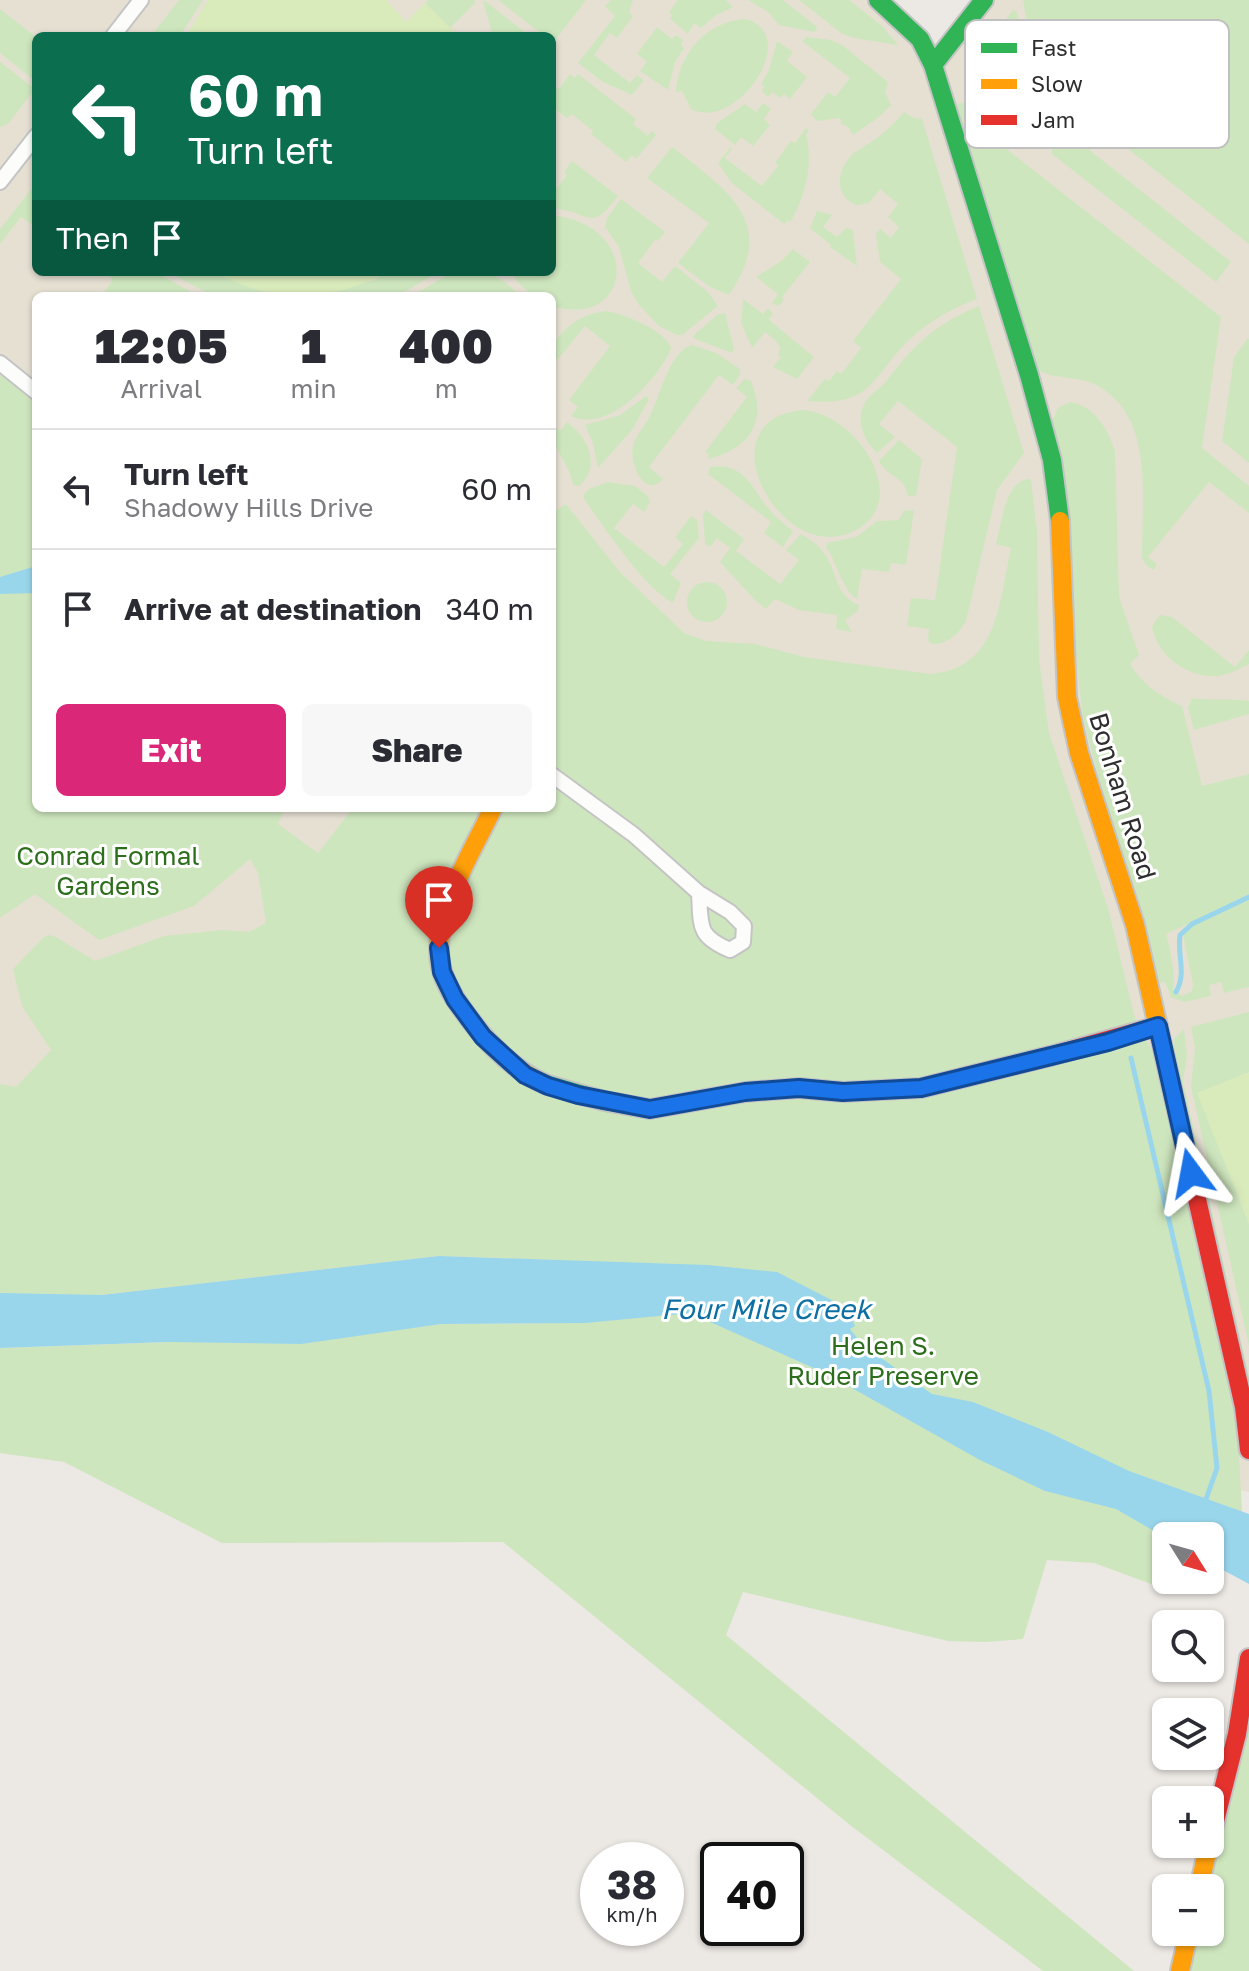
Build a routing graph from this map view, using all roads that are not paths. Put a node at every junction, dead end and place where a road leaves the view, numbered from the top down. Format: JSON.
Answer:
{"nodes":[{"id":1,"x":141,"y":0,"type":"edge"},
{"id":2,"x":878,"y":0,"type":"edge"},
{"id":3,"x":984,"y":0,"type":"edge"},
{"id":4,"x":968,"y":20,"type":"edge"},
{"id":5,"x":965,"y":24,"type":"edge"},
{"id":6,"x":116,"y":32,"type":"edge"},
{"id":7,"x":933,"y":65,"type":"junction"},
{"id":8,"x":32,"y":141,"type":"edge"},
{"id":9,"x":0,"y":182,"type":"edge"},
{"id":10,"x":0,"y":363,"type":"edge"},
{"id":11,"x":32,"y":389,"type":"edge"},
{"id":12,"x":556,"y":778,"type":"edge"},
{"id":13,"x":491,"y":812,"type":"edge"},
{"id":14,"x":699,"y":893,"type":"dead end"},
{"id":15,"x":1158,"y":1026,"type":"junction"},
{"id":16,"x":1249,"y":1450,"type":"edge"},
{"id":17,"x":1249,"y":1658,"type":"edge"},
{"id":18,"x":1224,"y":1786,"type":"edge"},
{"id":19,"x":1186,"y":1946,"type":"edge"},
{"id":20,"x":1180,"y":1971,"type":"edge"}],
"edges":[{"from":1,"to":6,"type":"street"},
{"from":2,"to":7,"type":"street","name":"Bonham Road"},
{"from":3,"to":4,"type":"street"},
{"from":5,"to":7,"type":"street"},
{"from":7,"to":15,"type":"street","name":"Bonham Road"},
{"from":8,"to":9,"type":"street"},
{"from":10,"to":11,"type":"street"},
{"from":12,"to":14,"type":"street"},
{"from":13,"to":15,"type":"street"},
{"from":15,"to":16,"type":"street","name":"Bonham Road"},
{"from":17,"to":18,"type":"street"},
{"from":19,"to":20,"type":"street"}]}
